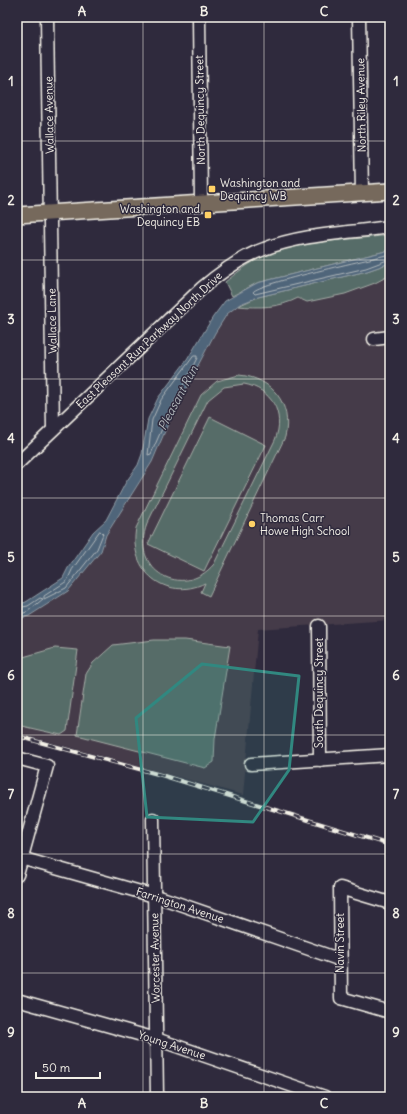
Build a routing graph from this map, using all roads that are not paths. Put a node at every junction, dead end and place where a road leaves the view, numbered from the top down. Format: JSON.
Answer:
{"nodes":[{"id":1,"x":47,"y":17,"type":"edge"},
{"id":2,"x":199,"y":17,"type":"edge"},
{"id":3,"x":359,"y":17,"type":"edge"},
{"id":4,"x":390,"y":191,"type":"edge"},
{"id":5,"x":362,"y":193,"type":"junction"},
{"id":6,"x":201,"y":202,"type":"junction"},
{"id":7,"x":50,"y":212,"type":"junction"},
{"id":8,"x":17,"y":215,"type":"edge"},
{"id":9,"x":390,"y":227,"type":"edge"},
{"id":10,"x":390,"y":337,"type":"edge"},
{"id":11,"x":374,"y":339,"type":"dead end"},
{"id":12,"x":53,"y":430,"type":"junction"},
{"id":13,"x":17,"y":464,"type":"edge"},
{"id":14,"x":319,"y":626,"type":"dead end"},
{"id":15,"x":390,"y":755,"type":"edge"},
{"id":16,"x":17,"y":758,"type":"edge"},
{"id":17,"x":320,"y":760,"type":"junction"},
{"id":18,"x":251,"y":764,"type":"dead end"},
{"id":19,"x":153,"y":819,"type":"dead end"},
{"id":20,"x":19,"y":858,"type":"edge"},
{"id":21,"x":17,"y":875,"type":"edge"},
{"id":22,"x":155,"y":896,"type":"junction"},
{"id":23,"x":390,"y":903,"type":"edge"},
{"id":24,"x":340,"y":960,"type":"junction"},
{"id":25,"x":17,"y":1000,"type":"edge"},
{"id":26,"x":390,"y":1012,"type":"edge"},
{"id":27,"x":156,"y":1039,"type":"junction"},
{"id":28,"x":157,"y":1097,"type":"edge"},
{"id":29,"x":325,"y":1097,"type":"edge"}],
"edges":[{"from":1,"to":7,"type":"street","name":"Wallace Avenue"},
{"from":2,"to":6,"type":"street","name":"North Dequincy Street"},
{"from":3,"to":5,"type":"street","name":"North Riley Avenue"},
{"from":4,"to":5,"type":"main road"},
{"from":5,"to":6,"type":"main road"},
{"from":6,"to":7,"type":"main road"},
{"from":7,"to":8,"type":"main road"},
{"from":7,"to":12,"type":"street","name":"Wallace Lane"},
{"from":9,"to":12,"type":"street","name":"East Pleasant Run Parkway North Drive"},
{"from":10,"to":11,"type":"street"},
{"from":12,"to":13,"type":"street","name":"East Pleasant Run Parkway North Drive"},
{"from":14,"to":17,"type":"street","name":"South Dequincy Street"},
{"from":15,"to":17,"type":"street"},
{"from":16,"to":20,"type":"street"},
{"from":17,"to":18,"type":"street"},
{"from":19,"to":22,"type":"street","name":"Worcester Avenue"},
{"from":20,"to":21,"type":"street"},
{"from":20,"to":22,"type":"street","name":"Farrington Avenue"},
{"from":22,"to":24,"type":"street","name":"Farrington Avenue"},
{"from":22,"to":27,"type":"street","name":"Worcester Avenue"},
{"from":23,"to":24,"type":"street","name":"Navin Street"},
{"from":24,"to":26,"type":"street","name":"Navin Street"},
{"from":25,"to":27,"type":"street","name":"Young Avenue"},
{"from":27,"to":28,"type":"street","name":"Worcester Avenue"},
{"from":27,"to":29,"type":"street","name":"Young Avenue"}]}
